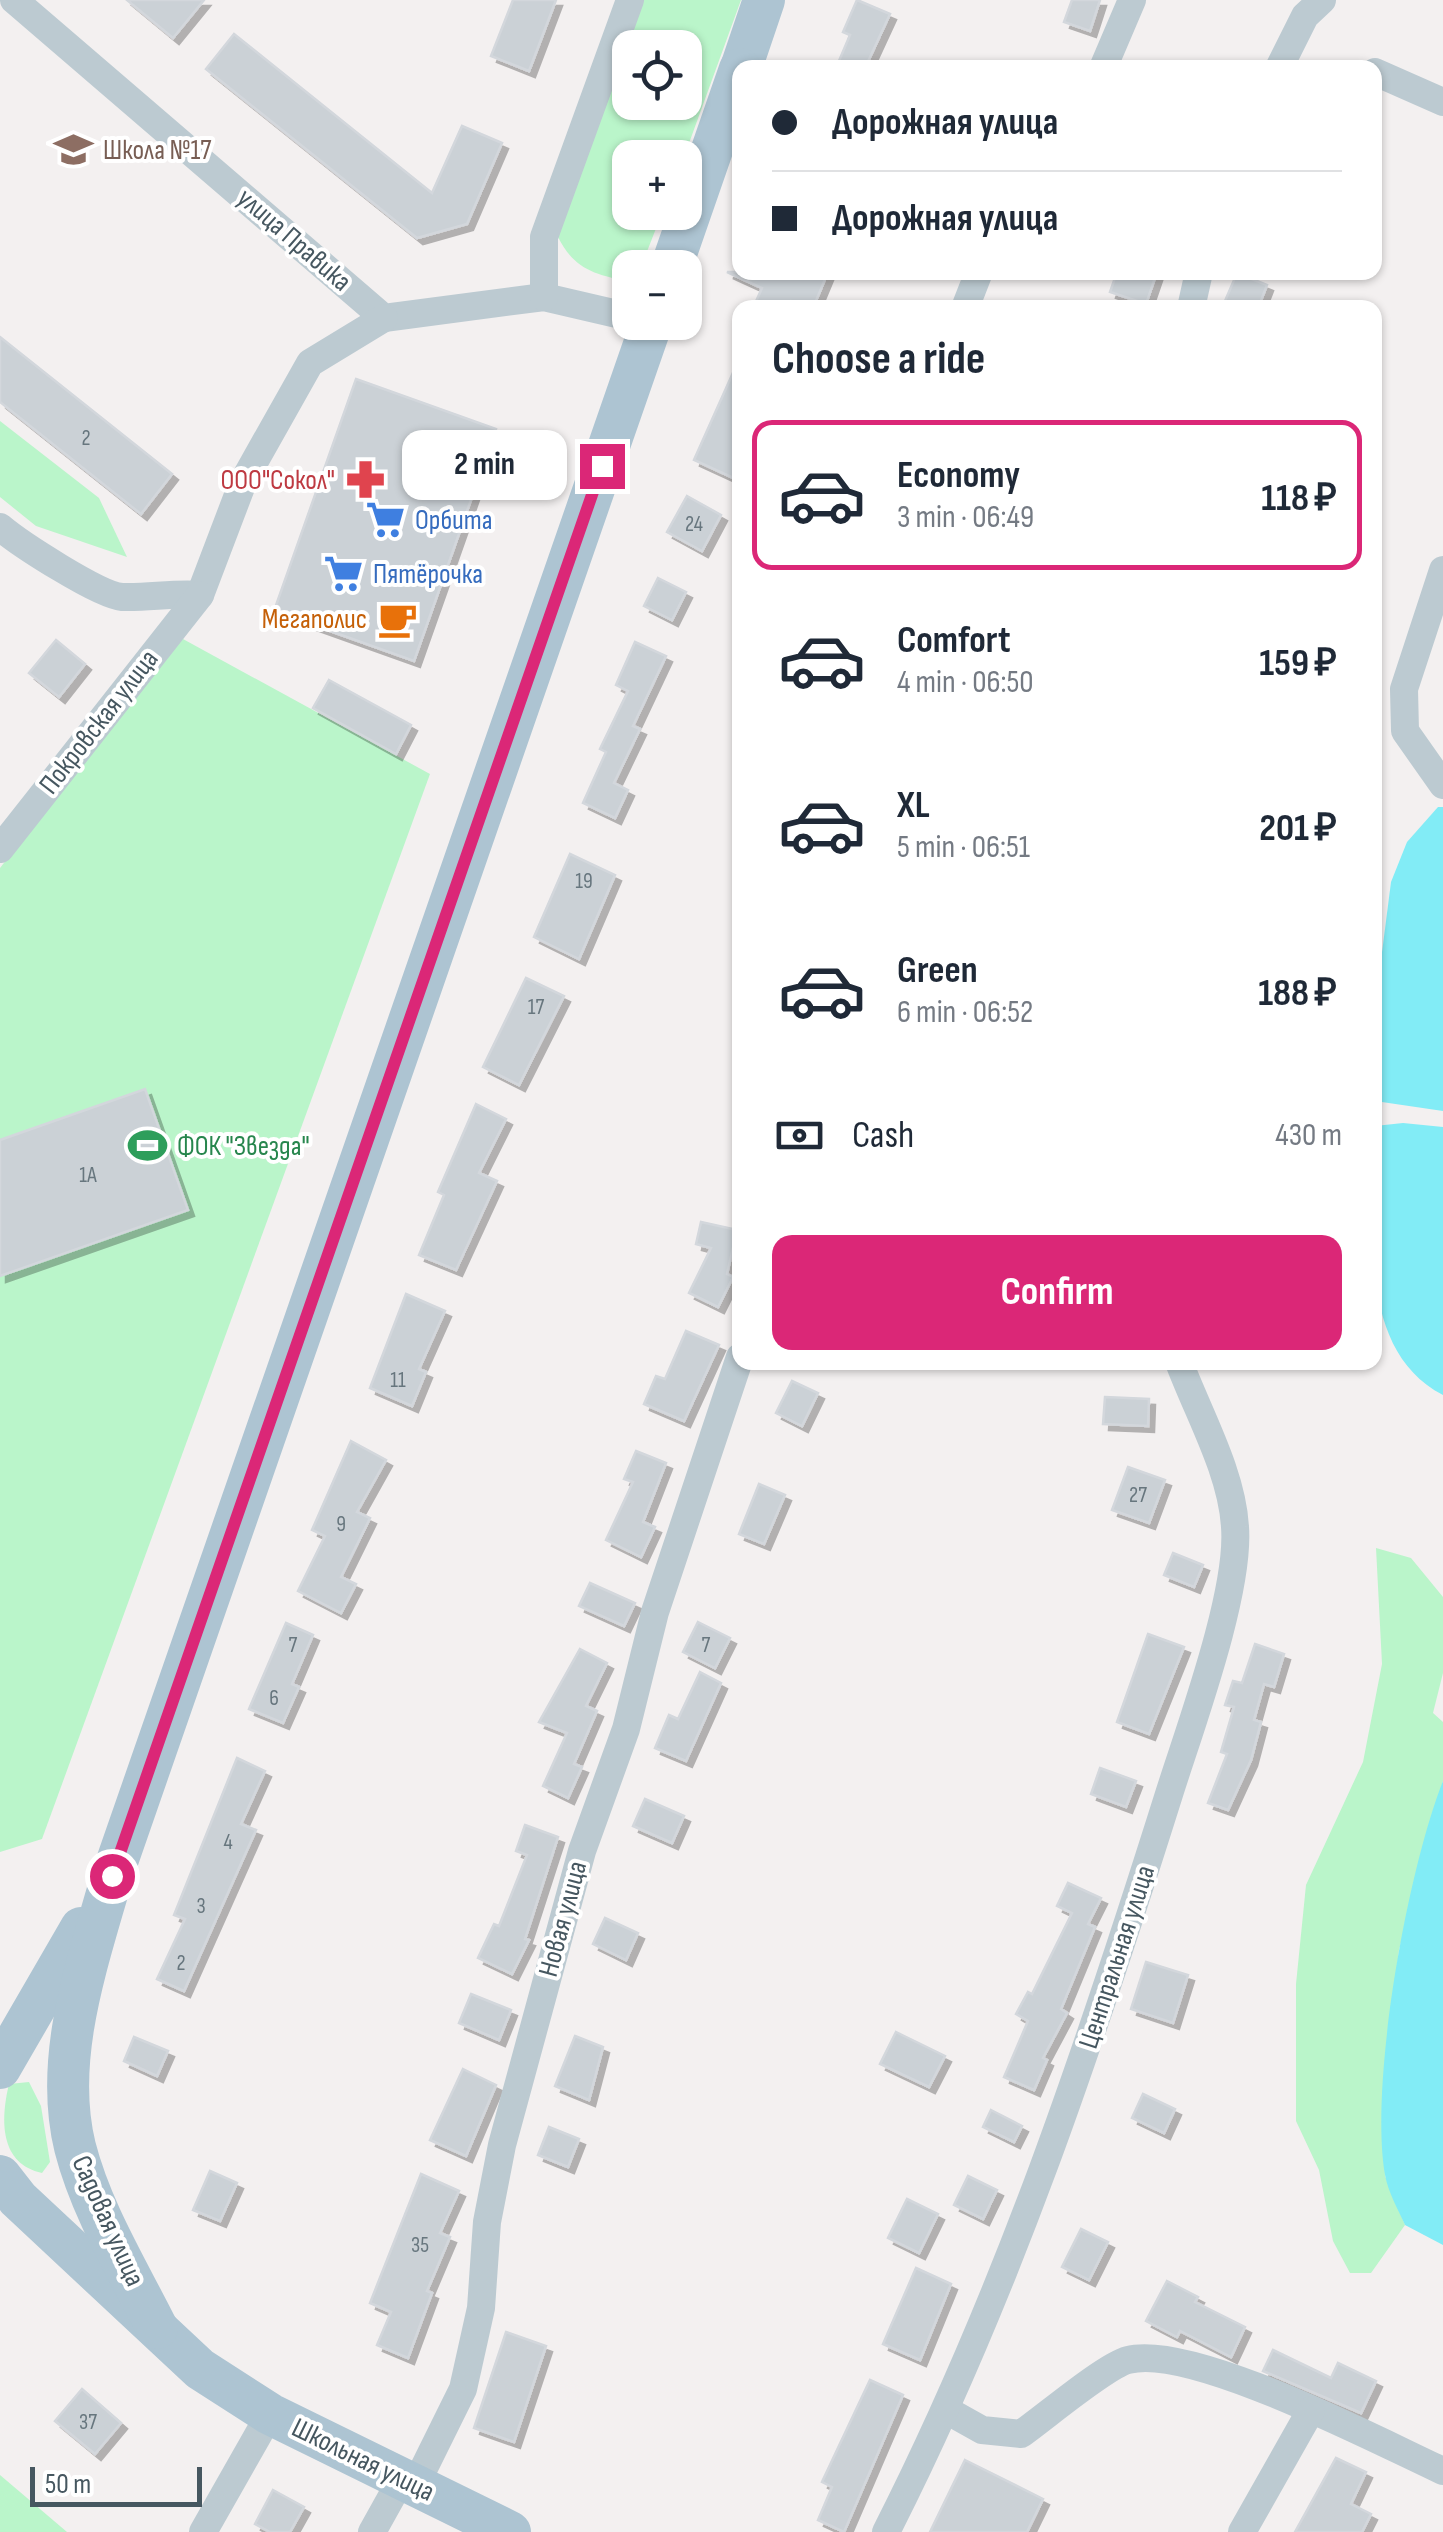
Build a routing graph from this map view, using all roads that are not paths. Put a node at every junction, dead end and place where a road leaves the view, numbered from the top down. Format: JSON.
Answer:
{"nodes":[{"id":1,"x":14,"y":0,"type":"edge"},
{"id":2,"x":630,"y":0,"type":"edge"},
{"id":3,"x":764,"y":0,"type":"edge"},
{"id":4,"x":1132,"y":0,"type":"edge"},
{"id":5,"x":1305,"y":12,"type":"edge"},
{"id":6,"x":743,"y":60,"type":"edge"},
{"id":7,"x":1106,"y":60,"type":"edge"},
{"id":8,"x":1282,"y":60,"type":"edge"},
{"id":9,"x":1382,"y":75,"type":"edge"},
{"id":10,"x":732,"y":91,"type":"edge"},
{"id":11,"x":1443,"y":102,"type":"edge"},
{"id":12,"x":677,"y":250,"type":"edge"},
{"id":13,"x":544,"y":297,"type":"junction"},
{"id":14,"x":612,"y":314,"type":"edge"},
{"id":15,"x":384,"y":318,"type":"junction"},
{"id":16,"x":646,"y":340,"type":"edge"},
{"id":17,"x":0,"y":528,"type":"edge"},
{"id":18,"x":1443,"y":570,"type":"edge"},
{"id":19,"x":200,"y":595,"type":"junction"},
{"id":20,"x":1443,"y":785,"type":"edge"},
{"id":21,"x":0,"y":849,"type":"edge"},
{"id":22,"x":736,"y":1370,"type":"edge"},
{"id":23,"x":1182,"y":1370,"type":"edge"},
{"id":24,"x":112,"y":1876,"type":"junction"},
{"id":25,"x":4,"y":2061,"type":"edge"},
{"id":26,"x":71,"y":2121,"type":"junction"},
{"id":27,"x":5,"y":2182,"type":"edge"},
{"id":28,"x":157,"y":2328,"type":"junction"},
{"id":29,"x":1311,"y":2410,"type":"junction"},
{"id":30,"x":948,"y":2411,"type":"junction"},
{"id":31,"x":270,"y":2414,"type":"junction"},
{"id":32,"x":1443,"y":2470,"type":"edge"},
{"id":33,"x":408,"y":2483,"type":"junction"},
{"id":34,"x":203,"y":2532,"type":"edge"},
{"id":35,"x":372,"y":2532,"type":"edge"},
{"id":36,"x":510,"y":2532,"type":"edge"},
{"id":37,"x":886,"y":2532,"type":"edge"},
{"id":38,"x":1242,"y":2532,"type":"edge"}],
"edges":[{"from":1,"to":15,"type":"street","name":"улица Правика"},
{"from":2,"to":13,"type":"street"},
{"from":3,"to":6,"type":"main road"},
{"from":4,"to":7,"type":"street"},
{"from":5,"to":8,"type":"street"},
{"from":9,"to":11,"type":"street"},
{"from":10,"to":12,"type":"main road"},
{"from":13,"to":14,"type":"street"},
{"from":13,"to":15,"type":"street"},
{"from":15,"to":19,"type":"street","name":"Покровская улица"},
{"from":16,"to":24,"type":"main road"},
{"from":17,"to":19,"type":"street"},
{"from":18,"to":20,"type":"street"},
{"from":19,"to":21,"type":"street","name":"Покровская улица"},
{"from":22,"to":33,"type":"street","name":"Новая улица"},
{"from":23,"to":30,"type":"street","name":"Центральная улица"},
{"from":24,"to":25,"type":"main road"},
{"from":24,"to":26,"type":"main road"},
{"from":25,"to":26,"type":"main road"},
{"from":26,"to":27,"type":"main road"},
{"from":26,"to":28,"type":"main road","name":"Садовая улица"},
{"from":27,"to":28,"type":"main road","name":"Садовая улица"},
{"from":28,"to":31,"type":"main road","name":"Садовая улица"},
{"from":29,"to":30,"type":"street"},
{"from":29,"to":32,"type":"street"},
{"from":29,"to":38,"type":"street"},
{"from":30,"to":37,"type":"street","name":"Центральная улица"},
{"from":31,"to":33,"type":"main road","name":"Школьная улица"},
{"from":31,"to":34,"type":"street"},
{"from":33,"to":35,"type":"street"},
{"from":33,"to":36,"type":"main road","name":"Школьная улица"}]}
